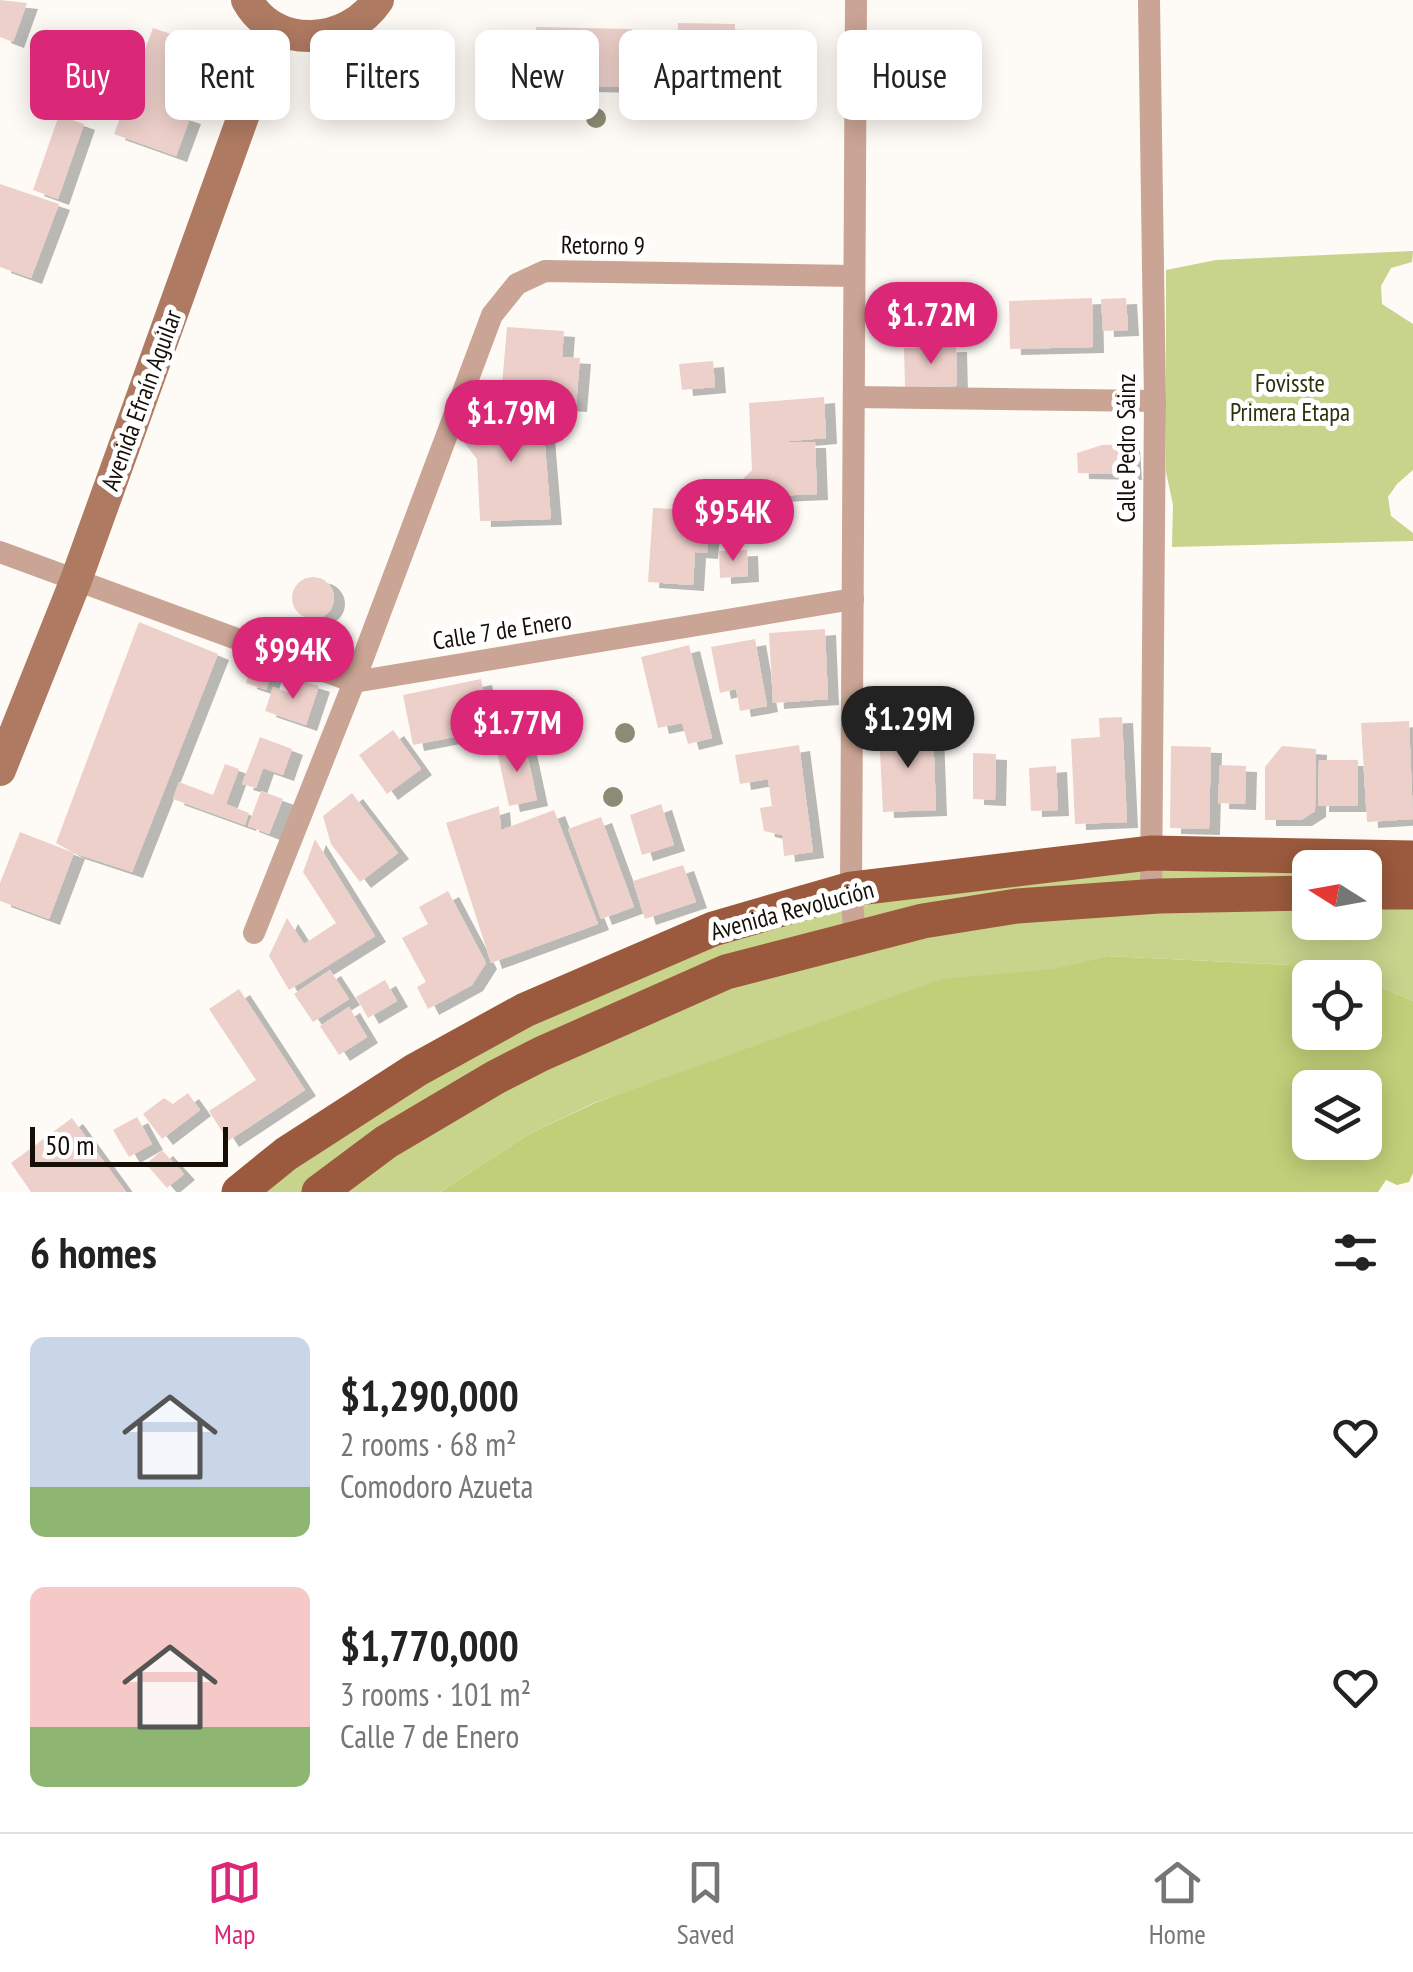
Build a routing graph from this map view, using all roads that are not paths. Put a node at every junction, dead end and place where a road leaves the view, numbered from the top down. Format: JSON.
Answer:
{"nodes":[{"id":1,"x":248,"y":0,"type":"edge"},
{"id":2,"x":378,"y":0,"type":"edge"},
{"id":3,"x":856,"y":0,"type":"edge"},
{"id":4,"x":1148,"y":0,"type":"edge"},
{"id":5,"x":275,"y":28,"type":"junction"},
{"id":6,"x":854,"y":276,"type":"junction"},
{"id":7,"x":856,"y":397,"type":"junction"},
{"id":8,"x":1155,"y":401,"type":"junction"},
{"id":9,"x":0,"y":552,"type":"edge"},
{"id":10,"x":76,"y":580,"type":"junction"},
{"id":11,"x":853,"y":599,"type":"junction"},
{"id":12,"x":354,"y":682,"type":"junction"},
{"id":13,"x":0,"y":770,"type":"edge"},
{"id":14,"x":1150,"y":853,"type":"junction"},
{"id":15,"x":1413,"y":858,"type":"edge"},
{"id":16,"x":851,"y":890,"type":"junction"},
{"id":17,"x":1382,"y":892,"type":"edge"},
{"id":18,"x":1413,"y":892,"type":"edge"},
{"id":19,"x":1292,"y":893,"type":"edge"},
{"id":20,"x":1151,"y":896,"type":"junction"},
{"id":21,"x":254,"y":933,"type":"dead end"},
{"id":22,"x":855,"y":938,"type":"junction"},
{"id":23,"x":525,"y":1010,"type":"junction"},
{"id":24,"x":541,"y":1054,"type":"junction"},
{"id":25,"x":239,"y":1192,"type":"edge"},
{"id":26,"x":320,"y":1192,"type":"edge"}],
"edges":[{"from":1,"to":5,"type":"main road"},
{"from":2,"to":5,"type":"main road"},
{"from":3,"to":6,"type":"street"},
{"from":4,"to":8,"type":"street","name":"Calle Pedro Sáinz"},
{"from":5,"to":10,"type":"main road","name":"Avenida Efraín Aguilar"},
{"from":6,"to":7,"type":"street"},
{"from":6,"to":12,"type":"street","name":"Retorno 9"},
{"from":7,"to":8,"type":"street"},
{"from":7,"to":11,"type":"street"},
{"from":8,"to":14,"type":"street","name":"Calle Pedro Sáinz"},
{"from":9,"to":10,"type":"street","name":"Calle 7 de Enero"},
{"from":10,"to":12,"type":"street","name":"Calle 7 de Enero"},
{"from":10,"to":13,"type":"main road","name":"Avenida Efraín Aguilar"},
{"from":11,"to":12,"type":"street","name":"Calle 7 de Enero"},
{"from":11,"to":16,"type":"street"},
{"from":12,"to":21,"type":"street","name":"Retorno 9"},
{"from":14,"to":15,"type":"main road","name":"Avenida Revolución"},
{"from":14,"to":16,"type":"main road","name":"Avenida Revolución"},
{"from":14,"to":20,"type":"street","name":"Calle Pedro Sáinz"},
{"from":16,"to":22,"type":"street"},
{"from":16,"to":23,"type":"main road","name":"Avenida Revolución"},
{"from":17,"to":18,"type":"main road"},
{"from":19,"to":20,"type":"main road","name":"Avenida Revolución"},
{"from":20,"to":22,"type":"main road","name":"Avenida Revolución"},
{"from":22,"to":24,"type":"main road","name":"Avenida Revolución"},
{"from":23,"to":24,"type":"main road"},
{"from":23,"to":25,"type":"main road","name":"Avenida Revolución"},
{"from":24,"to":26,"type":"main road","name":"Avenida Revolución"}]}
